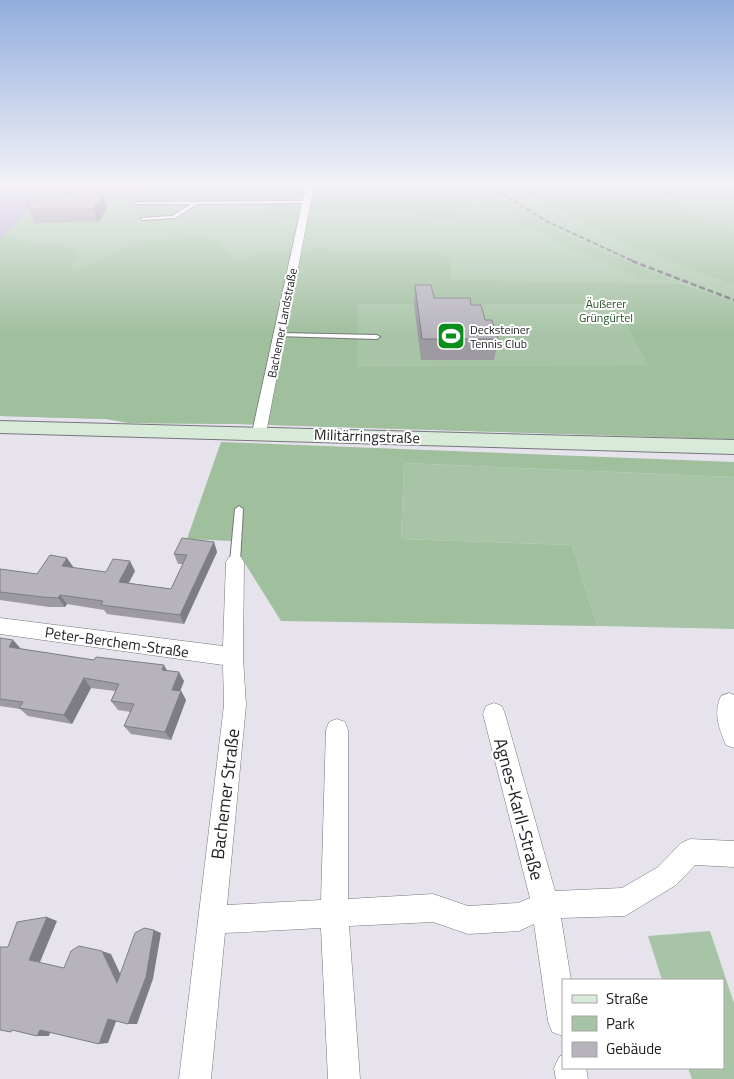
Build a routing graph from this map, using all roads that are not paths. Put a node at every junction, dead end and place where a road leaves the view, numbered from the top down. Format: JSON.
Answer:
{"nodes":[{"id":1,"x":300,"y":235,"type":"edge"},
{"id":2,"x":280,"y":335,"type":"junction"},
{"id":3,"x":377,"y":337,"type":"dead end"},
{"id":4,"x":0,"y":427,"type":"edge"},
{"id":5,"x":259,"y":433,"type":"junction"},
{"id":6,"x":734,"y":447,"type":"edge"},
{"id":7,"x":239,"y":508,"type":"dead end"},
{"id":8,"x":235,"y":562,"type":"joint"},
{"id":9,"x":0,"y":626,"type":"edge"},
{"id":10,"x":233,"y":657,"type":"junction"},
{"id":11,"x":729,"y":703,"type":"dead end"},
{"id":12,"x":494,"y":714,"type":"dead end"},
{"id":13,"x":337,"y":730,"type":"dead end"},
{"id":14,"x":734,"y":737,"type":"edge"},
{"id":15,"x":734,"y":854,"type":"edge"},
{"id":16,"x":545,"y":905,"type":"junction"},
{"id":17,"x":334,"y":914,"type":"junction"},
{"id":18,"x":211,"y":920,"type":"junction"},
{"id":19,"x":562,"y":1015,"type":"edge"},
{"id":20,"x":195,"y":1079,"type":"edge"},
{"id":21,"x":344,"y":1079,"type":"edge"}],
"edges":[{"from":1,"to":2,"type":"street","name":"Bachemer Landstraße"},
{"from":2,"to":3,"type":"lane"},
{"from":2,"to":5,"type":"street","name":"Bachemer Landstraße"},
{"from":4,"to":5,"type":"main road","name":"Militärringstraße"},
{"from":5,"to":6,"type":"main road","name":"Militärringstraße"},
{"from":7,"to":8,"type":"lane","name":"Bachemer Straße"},
{"from":8,"to":10,"type":"street","name":"Bachemer Straße"},
{"from":9,"to":10,"type":"street","name":"Peter-Berchem-Straße"},
{"from":10,"to":18,"type":"street","name":"Bachemer Straße"},
{"from":11,"to":14,"type":"street"},
{"from":12,"to":16,"type":"street","name":"Agnes-Karll-Straße"},
{"from":13,"to":17,"type":"street"},
{"from":15,"to":16,"type":"street"},
{"from":16,"to":17,"type":"street"},
{"from":16,"to":19,"type":"street","name":"Agnes-Karll-Straße"},
{"from":17,"to":18,"type":"street"},
{"from":17,"to":21,"type":"street"},
{"from":18,"to":20,"type":"street","name":"Bachemer Straße"}]}
